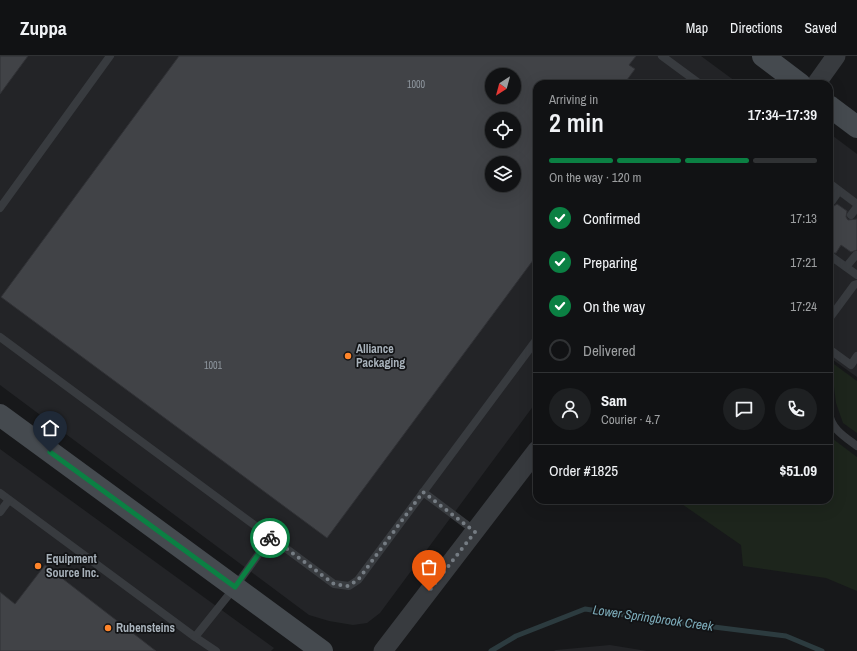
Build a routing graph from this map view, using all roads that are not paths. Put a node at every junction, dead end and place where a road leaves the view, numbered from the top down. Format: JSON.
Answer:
{"nodes":[{"id":1,"x":110,"y":56,"type":"edge"},
{"id":2,"x":662,"y":56,"type":"edge"},
{"id":3,"x":763,"y":56,"type":"edge"},
{"id":4,"x":836,"y":56,"type":"edge"},
{"id":5,"x":695,"y":80,"type":"edge"},
{"id":6,"x":795,"y":80,"type":"edge"},
{"id":7,"x":819,"y":80,"type":"edge"},
{"id":8,"x":833,"y":109,"type":"edge"},
{"id":9,"x":857,"y":127,"type":"edge"},
{"id":10,"x":833,"y":186,"type":"edge"},
{"id":11,"x":839,"y":191,"type":"junction"},
{"id":12,"x":833,"y":200,"type":"edge"},
{"id":13,"x":857,"y":204,"type":"edge"},
{"id":14,"x":857,"y":207,"type":"edge"},
{"id":15,"x":0,"y":208,"type":"edge"},
{"id":16,"x":851,"y":215,"type":"dead end"},
{"id":17,"x":856,"y":255,"type":"dead end"},
{"id":18,"x":833,"y":258,"type":"edge"},
{"id":19,"x":846,"y":267,"type":"junction"},
{"id":20,"x":857,"y":275,"type":"edge"},
{"id":21,"x":857,"y":284,"type":"edge"},
{"id":22,"x":833,"y":314,"type":"edge"},
{"id":23,"x":0,"y":337,"type":"edge"},
{"id":24,"x":533,"y":344,"type":"edge"},
{"id":25,"x":833,"y":352,"type":"edge"},
{"id":26,"x":857,"y":356,"type":"edge"},
{"id":27,"x":0,"y":415,"type":"edge"},
{"id":28,"x":833,"y":425,"type":"edge"},
{"id":29,"x":857,"y":446,"type":"edge"},
{"id":30,"x":533,"y":455,"type":"edge"},
{"id":31,"x":423,"y":492,"type":"junction"},
{"id":32,"x":0,"y":493,"type":"edge"},
{"id":33,"x":9,"y":500,"type":"junction"},
{"id":34,"x":0,"y":512,"type":"edge"},
{"id":35,"x":475,"y":532,"type":"junction"},
{"id":36,"x":271,"y":537,"type":"junction"},
{"id":37,"x":235,"y":587,"type":"junction"},
{"id":38,"x":195,"y":638,"type":"junction"},
{"id":39,"x":216,"y":651,"type":"edge"},
{"id":40,"x":322,"y":651,"type":"edge"},
{"id":41,"x":383,"y":651,"type":"edge"}],
"edges":[{"from":1,"to":15,"type":"lane"},
{"from":2,"to":5,"type":"lane"},
{"from":3,"to":6,"type":"main road"},
{"from":4,"to":7,"type":"street"},
{"from":8,"to":9,"type":"main road"},
{"from":10,"to":11,"type":"lane"},
{"from":11,"to":12,"type":"lane"},
{"from":11,"to":13,"type":"lane"},
{"from":14,"to":16,"type":"lane"},
{"from":17,"to":19,"type":"lane"},
{"from":18,"to":19,"type":"lane"},
{"from":19,"to":20,"type":"lane"},
{"from":21,"to":22,"type":"lane"},
{"from":23,"to":36,"type":"lane"},
{"from":24,"to":31,"type":"lane"},
{"from":25,"to":26,"type":"lane"},
{"from":27,"to":37,"type":"main road"},
{"from":28,"to":29,"type":"lane"},
{"from":30,"to":35,"type":"street"},
{"from":31,"to":35,"type":"lane"},
{"from":31,"to":36,"type":"lane"},
{"from":32,"to":33,"type":"lane"},
{"from":33,"to":34,"type":"lane"},
{"from":33,"to":38,"type":"lane"},
{"from":35,"to":41,"type":"street"},
{"from":36,"to":37,"type":"lane"},
{"from":37,"to":38,"type":"lane"},
{"from":37,"to":40,"type":"main road"},
{"from":38,"to":39,"type":"lane"}]}
